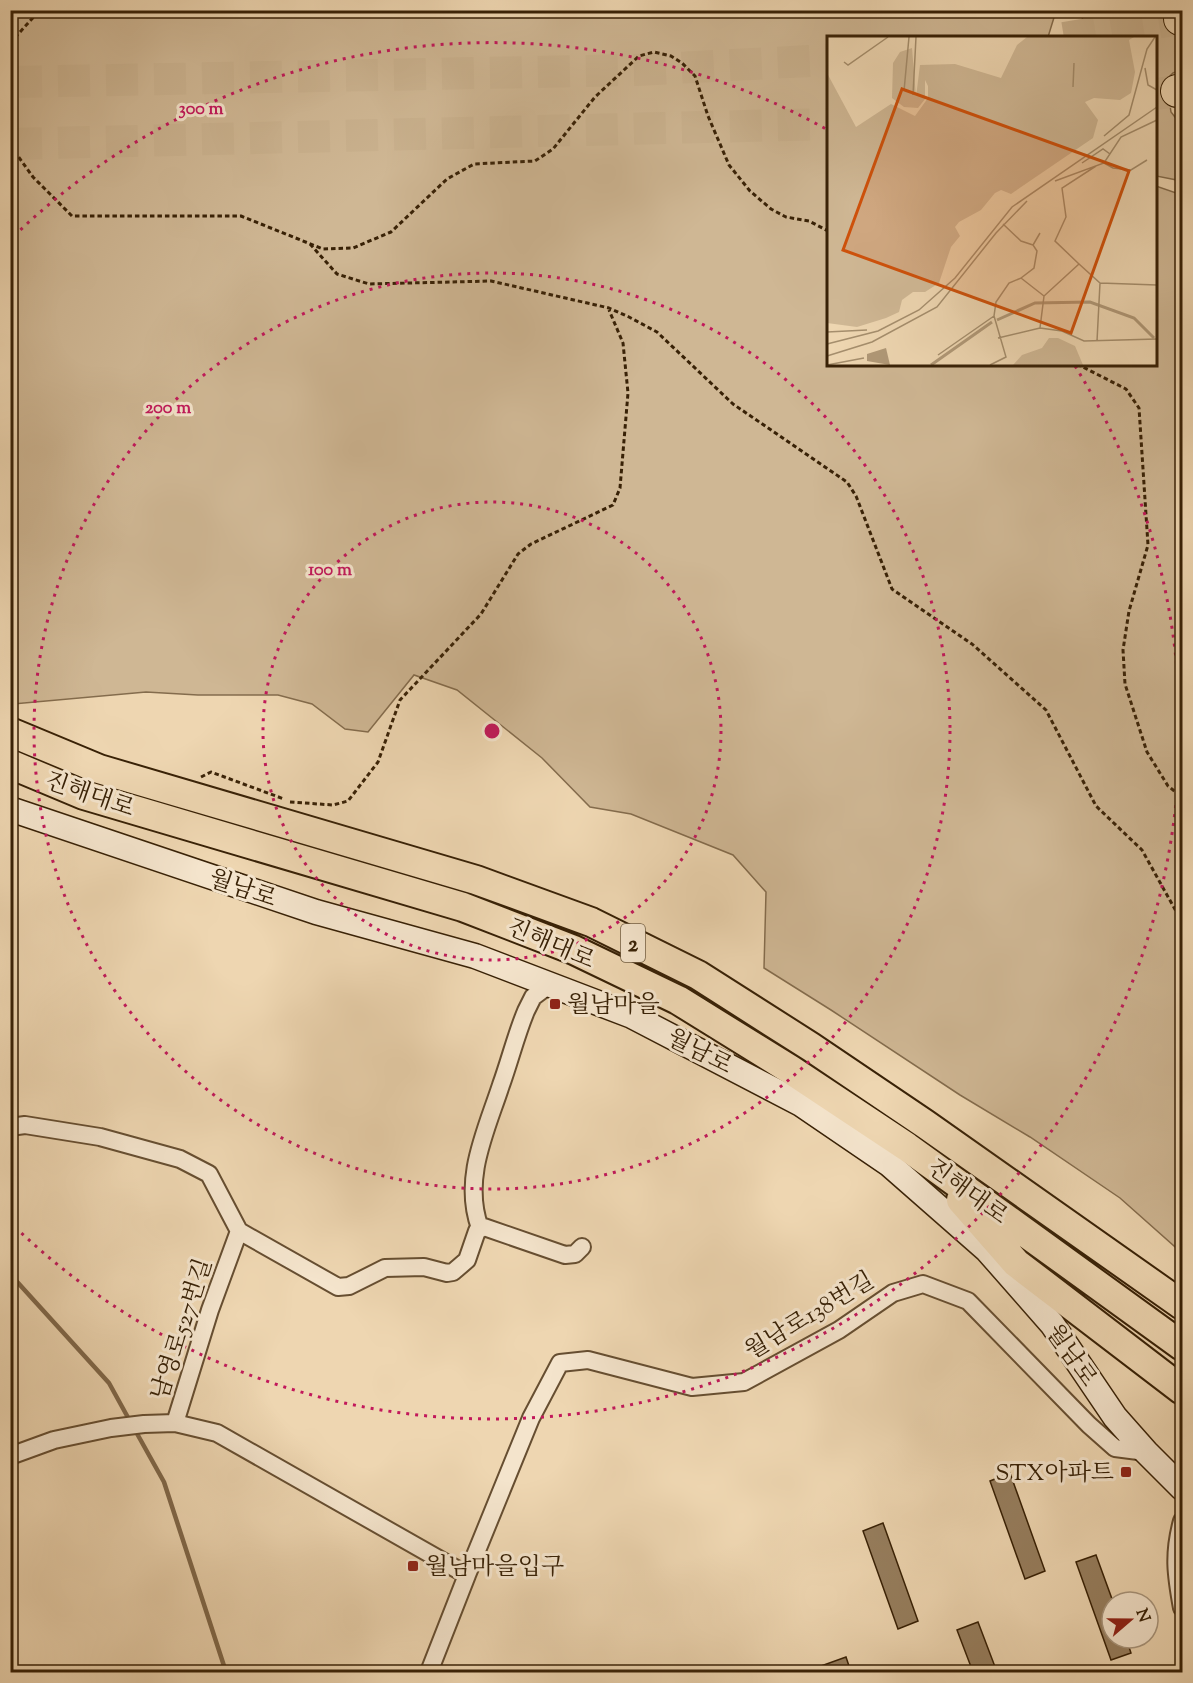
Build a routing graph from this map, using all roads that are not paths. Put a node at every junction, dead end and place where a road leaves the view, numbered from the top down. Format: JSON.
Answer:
{"nodes":[{"id":1,"x":10,"y":732,"type":"edge"},
{"id":2,"x":10,"y":764,"type":"edge"},
{"id":3,"x":10,"y":809,"type":"edge"},
{"id":4,"x":549,"y":984,"type":"junction"},
{"id":5,"x":10,"y":1127,"type":"edge"},
{"id":6,"x":928,"y":1163,"type":"junction"},
{"id":7,"x":480,"y":1228,"type":"junction"},
{"id":8,"x":239,"y":1231,"type":"junction"},
{"id":9,"x":582,"y":1247,"type":"dead end"},
{"id":10,"x":1182,"y":1305,"type":"edge"},
{"id":11,"x":1182,"y":1346,"type":"edge"},
{"id":12,"x":1182,"y":1390,"type":"edge"},
{"id":13,"x":175,"y":1423,"type":"junction"},
{"id":14,"x":1146,"y":1452,"type":"junction"},
{"id":15,"x":10,"y":1456,"type":"edge"},
{"id":16,"x":1182,"y":1488,"type":"edge"},
{"id":17,"x":1182,"y":1521,"type":"edge"},
{"id":18,"x":467,"y":1575,"type":"junction"},
{"id":19,"x":1182,"y":1608,"type":"edge"},
{"id":20,"x":429,"y":1672,"type":"edge"}],
"edges":[{"from":1,"to":10,"type":"highway","name":"진해대로","number":"2"},
{"from":2,"to":6,"type":"highway","name":"진해대로","number":"2"},
{"from":3,"to":4,"type":"main road","name":"월남로"},
{"from":4,"to":7,"type":"street"},
{"from":4,"to":14,"type":"main road","name":"월남로"},
{"from":5,"to":8,"type":"street"},
{"from":6,"to":11,"type":"highway","name":"진해대로","number":"2"},
{"from":6,"to":12,"type":"highway"},
{"from":7,"to":8,"type":"street"},
{"from":7,"to":9,"type":"street"},
{"from":8,"to":13,"type":"street","name":"남영로527번길"},
{"from":13,"to":15,"type":"street"},
{"from":13,"to":18,"type":"street","name":"남영로527번길"},
{"from":14,"to":16,"type":"main road","name":"월남로"},
{"from":14,"to":18,"type":"street","name":"월남로138번길"},
{"from":17,"to":19,"type":"street"},
{"from":18,"to":20,"type":"street"}]}
